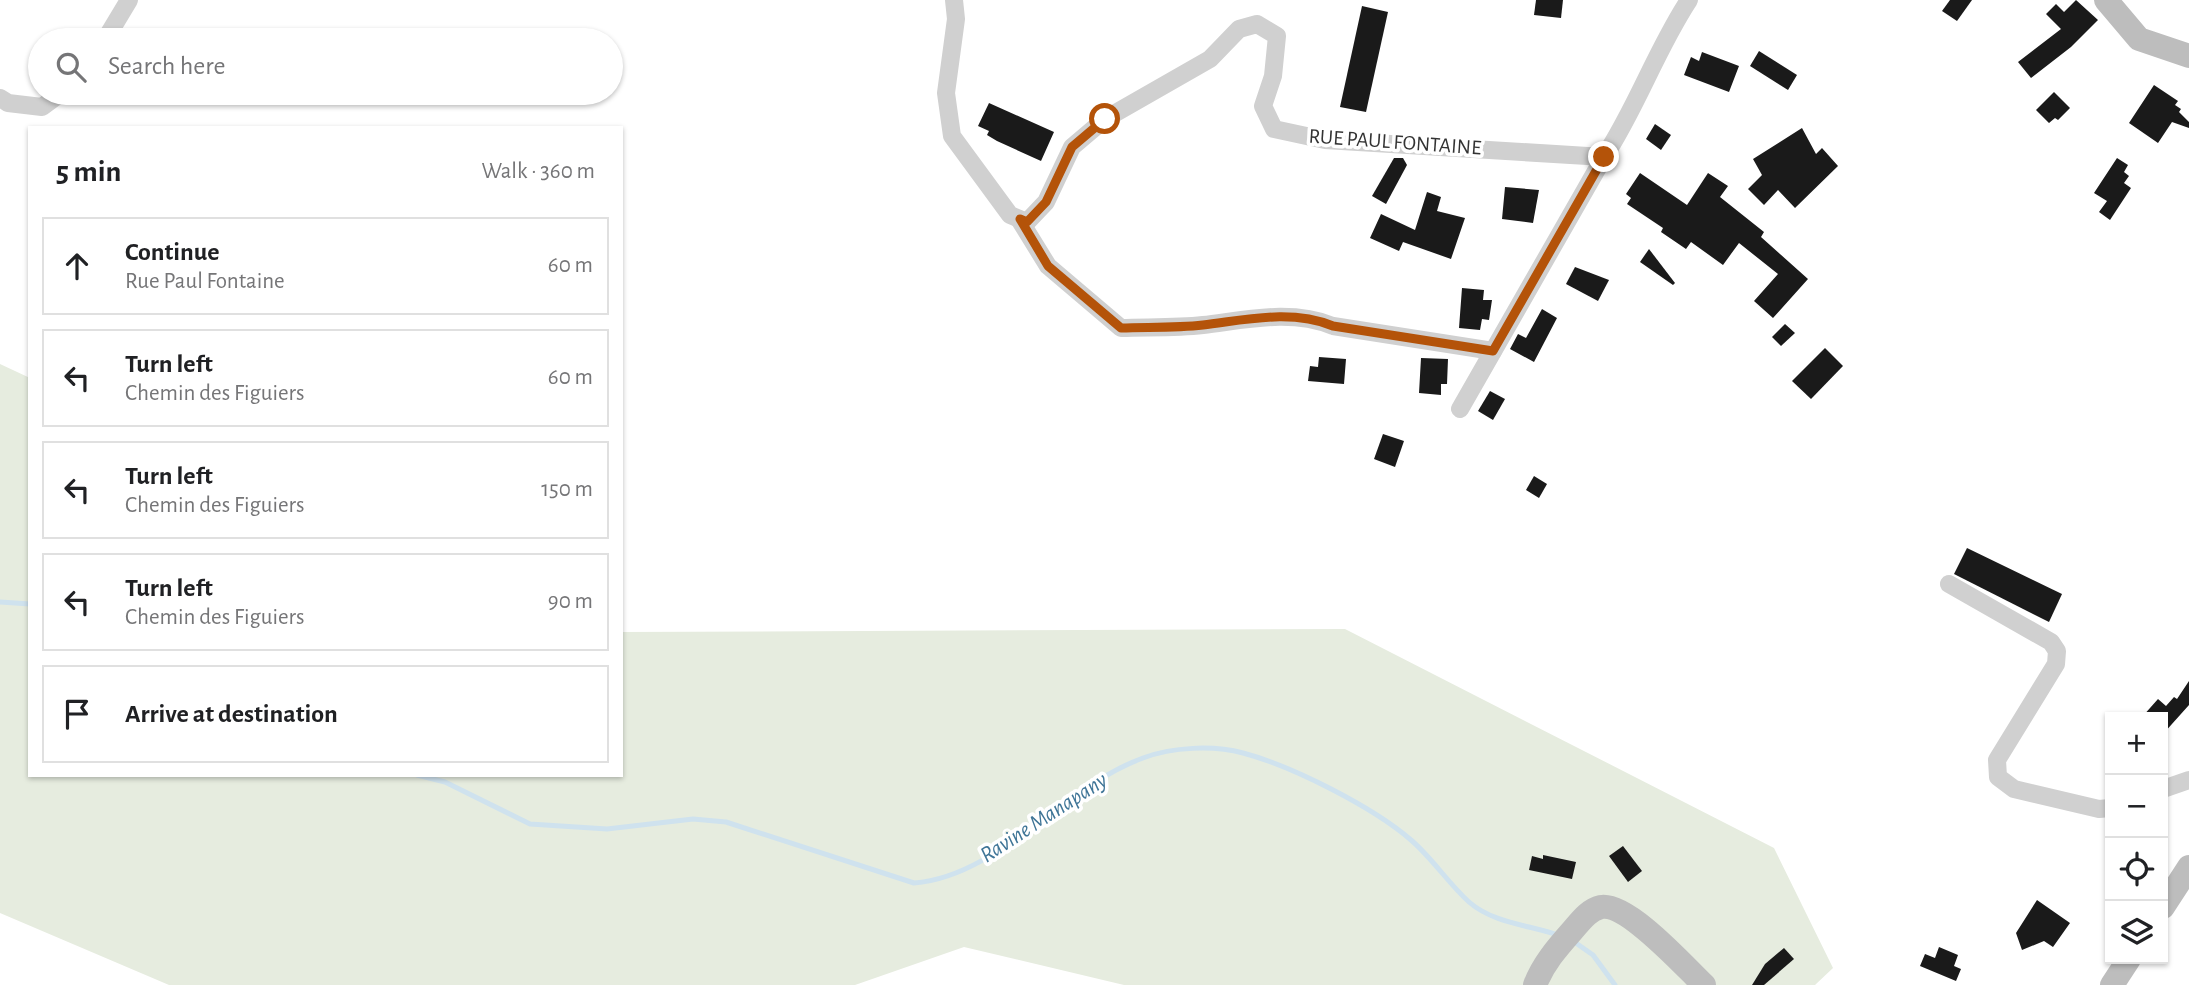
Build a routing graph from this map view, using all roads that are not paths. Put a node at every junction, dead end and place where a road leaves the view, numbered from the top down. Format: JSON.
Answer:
{"nodes":[{"id":1,"x":129,"y":0,"type":"edge"},
{"id":2,"x":954,"y":0,"type":"edge"},
{"id":3,"x":1689,"y":0,"type":"edge"},
{"id":4,"x":2106,"y":0,"type":"edge"},
{"id":5,"x":112,"y":28,"type":"edge"},
{"id":6,"x":2189,"y":56,"type":"edge"},
{"id":7,"x":0,"y":97,"type":"edge"},
{"id":8,"x":45,"y":105,"type":"edge"},
{"id":9,"x":1604,"y":157,"type":"junction"},
{"id":10,"x":1020,"y":219,"type":"junction"},
{"id":11,"x":1493,"y":351,"type":"junction"},
{"id":12,"x":1460,"y":409,"type":"dead end"},
{"id":13,"x":1949,"y":584,"type":"dead end"},
{"id":14,"x":2189,"y":780,"type":"edge"},
{"id":15,"x":2168,"y":787,"type":"edge"},
{"id":16,"x":2105,"y":808,"type":"edge"},
{"id":17,"x":2189,"y":867,"type":"edge"},
{"id":18,"x":2167,"y":901,"type":"edge"},
{"id":19,"x":2126,"y":964,"type":"edge"},
{"id":20,"x":1535,"y":985,"type":"edge"},
{"id":21,"x":1704,"y":985,"type":"edge"},
{"id":22,"x":2112,"y":985,"type":"edge"}],
"edges":[{"from":1,"to":5,"type":"street"},
{"from":2,"to":10,"type":"street"},
{"from":3,"to":9,"type":"street"},
{"from":4,"to":6,"type":"main road"},
{"from":7,"to":8,"type":"street"},
{"from":9,"to":10,"type":"street","name":"RUE PAUL FONTAINE"},
{"from":9,"to":11,"type":"street"},
{"from":10,"to":11,"type":"street"},
{"from":11,"to":12,"type":"street"},
{"from":13,"to":16,"type":"street"},
{"from":14,"to":15,"type":"street"},
{"from":17,"to":18,"type":"main road"},
{"from":19,"to":22,"type":"main road"},
{"from":20,"to":21,"type":"main road"}]}
